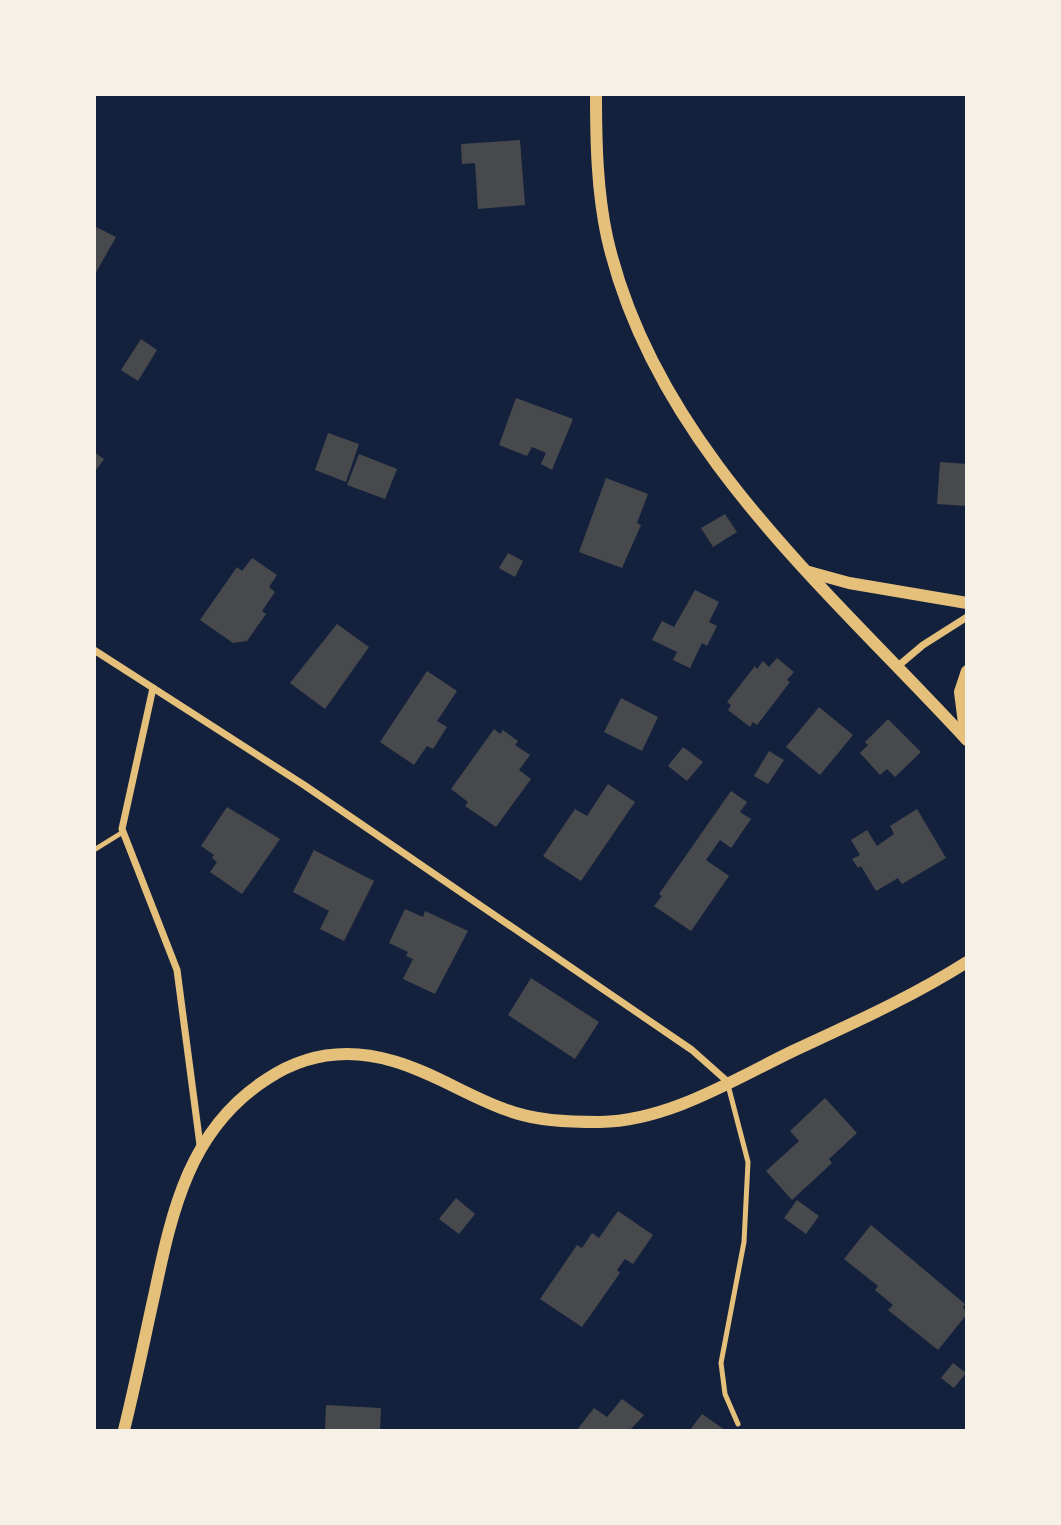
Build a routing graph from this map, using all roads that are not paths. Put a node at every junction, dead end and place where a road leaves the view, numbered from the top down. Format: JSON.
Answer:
{"nodes":[{"id":1,"x":596,"y":94,"type":"edge"},
{"id":2,"x":808,"y":572,"type":"junction"},
{"id":3,"x":967,"y":603,"type":"edge"},
{"id":4,"x":967,"y":617,"type":"edge"},
{"id":5,"x":94,"y":650,"type":"edge"},
{"id":6,"x":898,"y":666,"type":"junction"},
{"id":7,"x":967,"y":671,"type":"edge"},
{"id":8,"x":153,"y":688,"type":"junction"},
{"id":9,"x":967,"y":740,"type":"edge"},
{"id":10,"x":122,"y":830,"type":"junction"},
{"id":11,"x":94,"y":850,"type":"edge"},
{"id":12,"x":967,"y":962,"type":"edge"},
{"id":13,"x":728,"y":1082,"type":"junction"},
{"id":14,"x":201,"y":1145,"type":"junction"},
{"id":15,"x":738,"y":1424,"type":"dead end"},
{"id":16,"x":124,"y":1430,"type":"edge"}],
"edges":[{"from":1,"to":2,"type":"street"},
{"from":2,"to":3,"type":"street"},
{"from":2,"to":6,"type":"street"},
{"from":4,"to":6,"type":"street"},
{"from":5,"to":8,"type":"street"},
{"from":6,"to":9,"type":"street"},
{"from":7,"to":9,"type":"street"},
{"from":8,"to":10,"type":"street"},
{"from":8,"to":13,"type":"street"},
{"from":10,"to":11,"type":"lane"},
{"from":10,"to":14,"type":"street"},
{"from":12,"to":13,"type":"street"},
{"from":13,"to":14,"type":"street"},
{"from":13,"to":15,"type":"lane"},
{"from":14,"to":16,"type":"street"}]}
